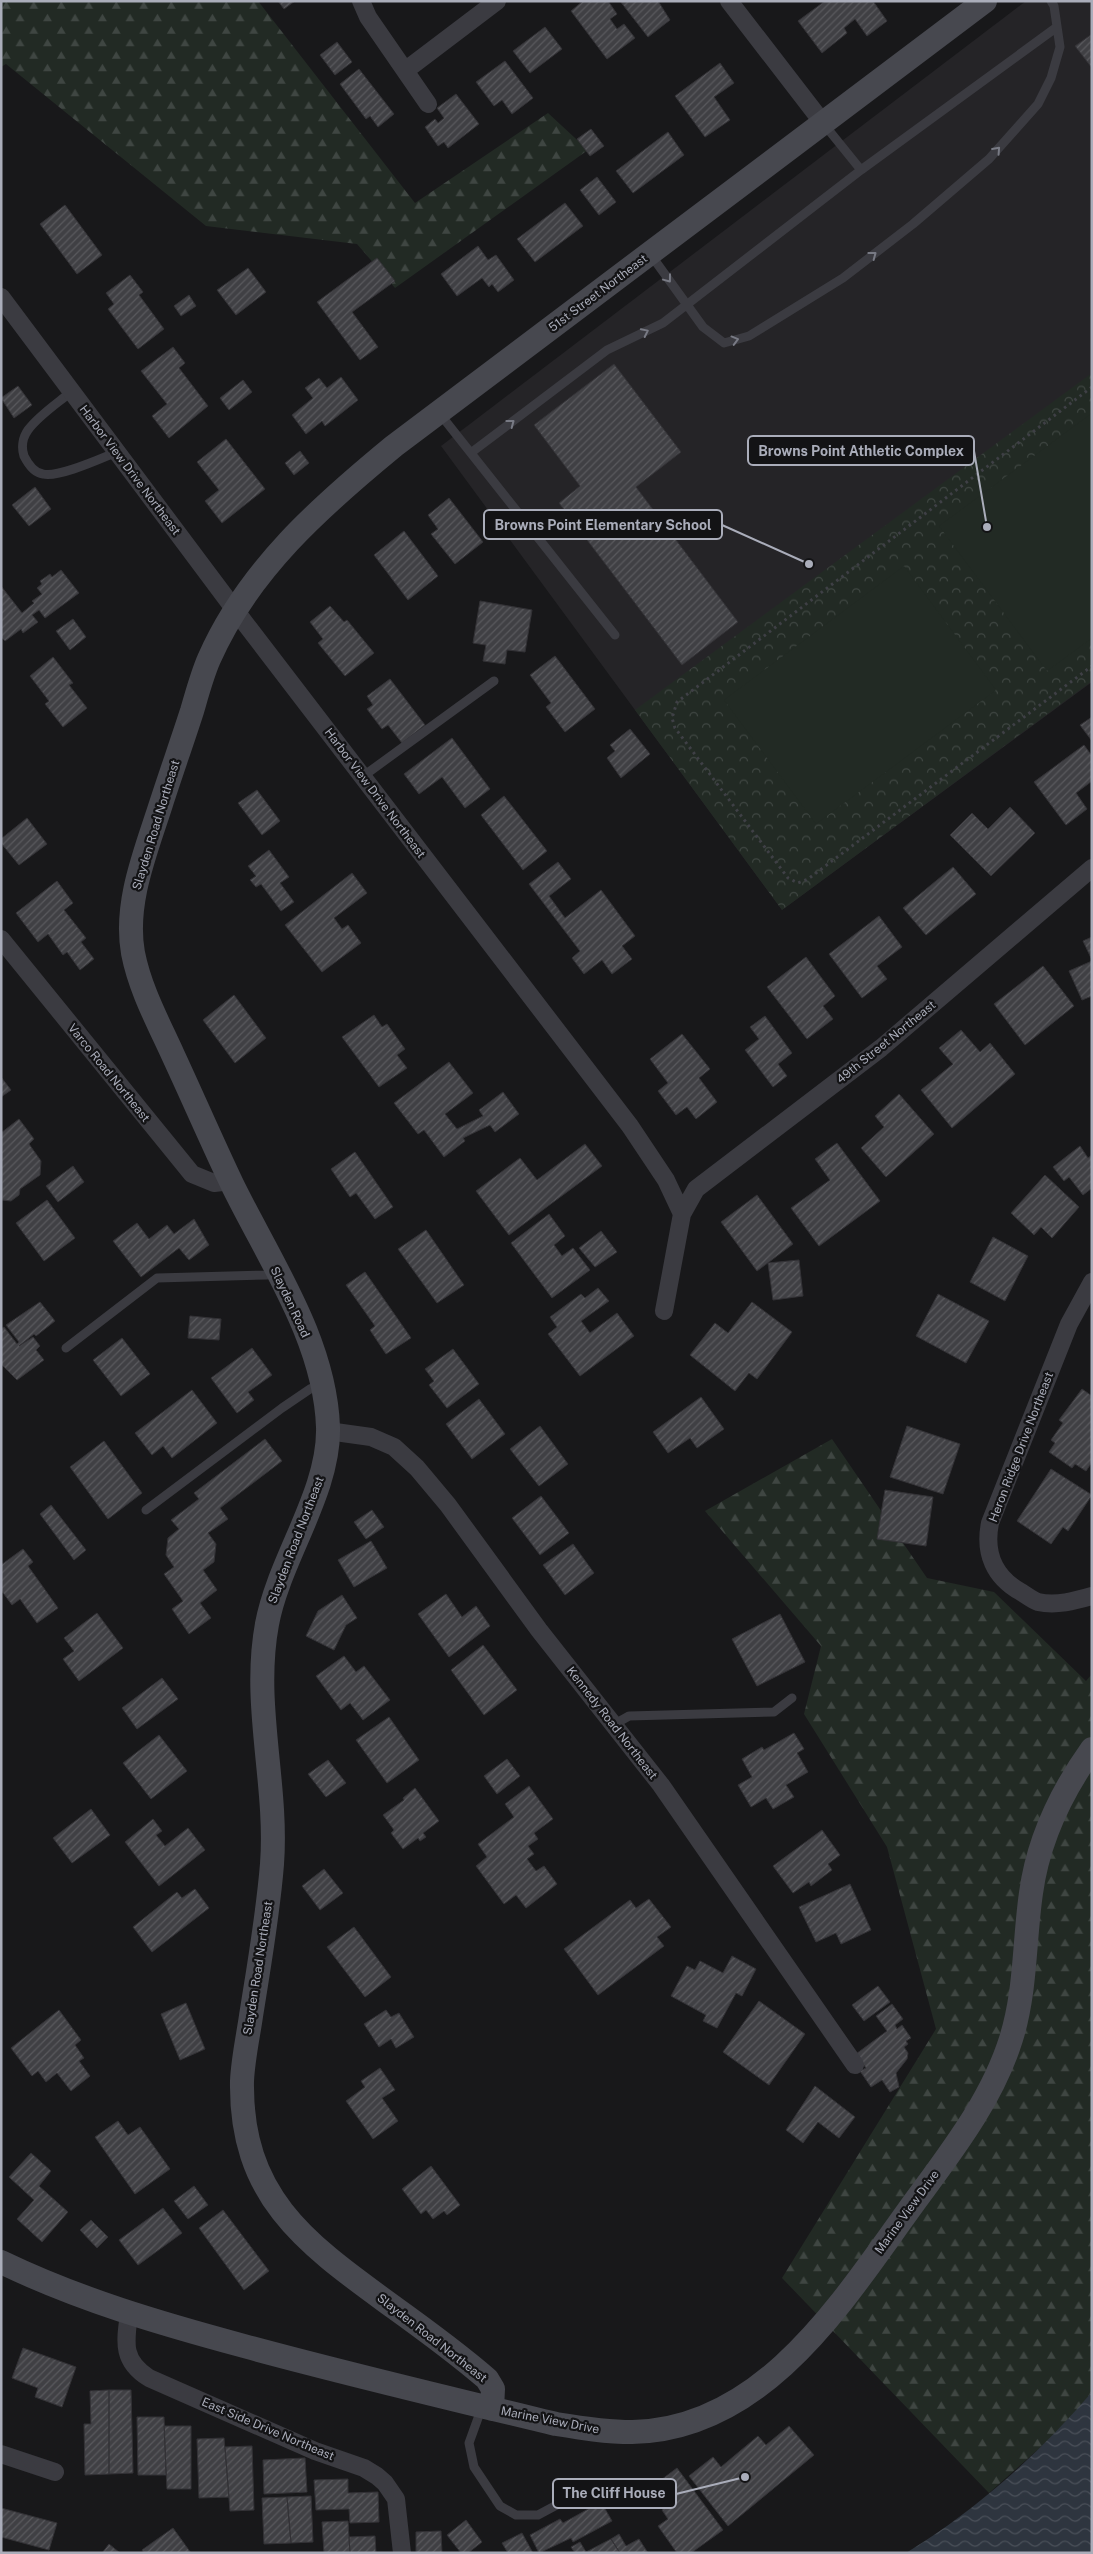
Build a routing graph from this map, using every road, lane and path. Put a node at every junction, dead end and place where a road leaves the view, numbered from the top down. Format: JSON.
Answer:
{"nodes":[{"id":1,"x":361,"y":1,"type":"edge"},
{"id":2,"x":497,"y":1,"type":"edge"},
{"id":3,"x":729,"y":1,"type":"edge"},
{"id":4,"x":985,"y":1,"type":"edge"},
{"id":5,"x":1051,"y":1,"type":"edge"},
{"id":6,"x":1057,"y":26,"type":"junction"},
{"id":7,"x":406,"y":70,"type":"junction"},
{"id":8,"x":428,"y":104,"type":"dead end"},
{"id":9,"x":823,"y":123,"type":"junction"},
{"id":10,"x":861,"y":170,"type":"junction"},
{"id":11,"x":650,"y":254,"type":"junction"},
{"id":12,"x":1,"y":297,"type":"edge"},
{"id":13,"x":687,"y":303,"type":"junction"},
{"id":14,"x":1092,"y":387,"type":"edge"},
{"id":15,"x":72,"y":392,"type":"junction"},
{"id":16,"x":439,"y":413,"type":"junction"},
{"id":17,"x":118,"y":452,"type":"junction"},
{"id":18,"x":472,"y":452,"type":"junction"},
{"id":19,"x":235,"y":610,"type":"junction"},
{"id":20,"x":615,"y":635,"type":"dead end"},
{"id":21,"x":1092,"y":666,"type":"edge"},
{"id":22,"x":494,"y":681,"type":"dead end"},
{"id":23,"x":362,"y":777,"type":"junction"},
{"id":24,"x":1092,"y":868,"type":"edge"},
{"id":25,"x":1,"y":939,"type":"edge"},
{"id":26,"x":230,"y":1181,"type":"junction"},
{"id":27,"x":682,"y":1214,"type":"junction"},
{"id":28,"x":276,"y":1271,"type":"junction"},
{"id":29,"x":1092,"y":1282,"type":"edge"},
{"id":30,"x":664,"y":1311,"type":"dead end"},
{"id":31,"x":66,"y":1348,"type":"dead end"},
{"id":32,"x":322,"y":1384,"type":"junction"},
{"id":33,"x":328,"y":1431,"type":"junction"},
{"id":34,"x":146,"y":1510,"type":"dead end"},
{"id":35,"x":1092,"y":1596,"type":"edge"},
{"id":36,"x":792,"y":1698,"type":"dead end"},
{"id":37,"x":613,"y":1725,"type":"junction"},
{"id":38,"x":1092,"y":1749,"type":"edge"},
{"id":39,"x":856,"y":2065,"type":"dead end"},
{"id":40,"x":1,"y":2262,"type":"edge"},
{"id":41,"x":129,"y":2314,"type":"junction"},
{"id":42,"x":487,"y":2408,"type":"junction"},
{"id":43,"x":1,"y":2454,"type":"edge"},
{"id":44,"x":55,"y":2472,"type":"dead end"},
{"id":45,"x":566,"y":2500,"type":"dead end"},
{"id":46,"x":402,"y":2553,"type":"edge"}],
"edges":[{"from":1,"to":7,"type":"street"},
{"from":2,"to":7,"type":"street"},
{"from":3,"to":9,"type":"street"},
{"from":4,"to":9,"type":"street","name":"51st Street Northeast"},
{"from":5,"to":6,"type":"lane"},
{"from":6,"to":10,"type":"lane"},
{"from":13,"to":6,"type":"lane","one_way":true},
{"from":7,"to":8,"type":"street"},
{"from":9,"to":10,"type":"lane"},
{"from":9,"to":11,"type":"street","name":"51st Street Northeast"},
{"from":10,"to":13,"type":"lane"},
{"from":11,"to":13,"type":"lane","one_way":true},
{"from":11,"to":16,"type":"street","name":"51st Street Northeast"},
{"from":12,"to":15,"type":"street","name":"Harbor View Drive Northeast"},
{"from":18,"to":13,"type":"lane","one_way":true},
{"from":14,"to":21,"type":"path"},
{"from":15,"to":17,"type":"street","name":"Harbor View Drive Northeast"},
{"from":15,"to":17,"type":"lane"},
{"from":16,"to":18,"type":"lane"},
{"from":16,"to":19,"type":"street","name":"51st Street Northeast"},
{"from":17,"to":19,"type":"street","name":"Harbor View Drive Northeast"},
{"from":18,"to":20,"type":"lane"},
{"from":19,"to":23,"type":"street","name":"Harbor View Drive Northeast"},
{"from":19,"to":26,"type":"street","name":"Slayden Road Northeast"},
{"from":22,"to":23,"type":"lane"},
{"from":23,"to":27,"type":"street","name":"Harbor View Drive Northeast"},
{"from":24,"to":27,"type":"street","name":"49th Street Northeast"},
{"from":25,"to":26,"type":"street","name":"Varco Road Northeast"},
{"from":26,"to":28,"type":"street","name":"Slayden Road"},
{"from":27,"to":30,"type":"street"},
{"from":28,"to":31,"type":"lane"},
{"from":28,"to":32,"type":"street","name":"Slayden Road"},
{"from":29,"to":35,"type":"street","name":"Heron Ridge Drive Northeast"},
{"from":32,"to":33,"type":"street","name":"Slayden Road"},
{"from":32,"to":34,"type":"lane"},
{"from":33,"to":37,"type":"street","name":"Kennedy Road Northeast"},
{"from":33,"to":42,"type":"street","name":"Slayden Road Northeast"},
{"from":36,"to":37,"type":"lane"},
{"from":37,"to":39,"type":"street","name":"Kennedy Road Northeast"},
{"from":38,"to":42,"type":"street","name":"Marine View Drive"},
{"from":40,"to":41,"type":"street"},
{"from":41,"to":42,"type":"street"},
{"from":41,"to":46,"type":"street","name":"East Side Drive Northeast"},
{"from":42,"to":45,"type":"lane"},
{"from":43,"to":44,"type":"street"}]}
